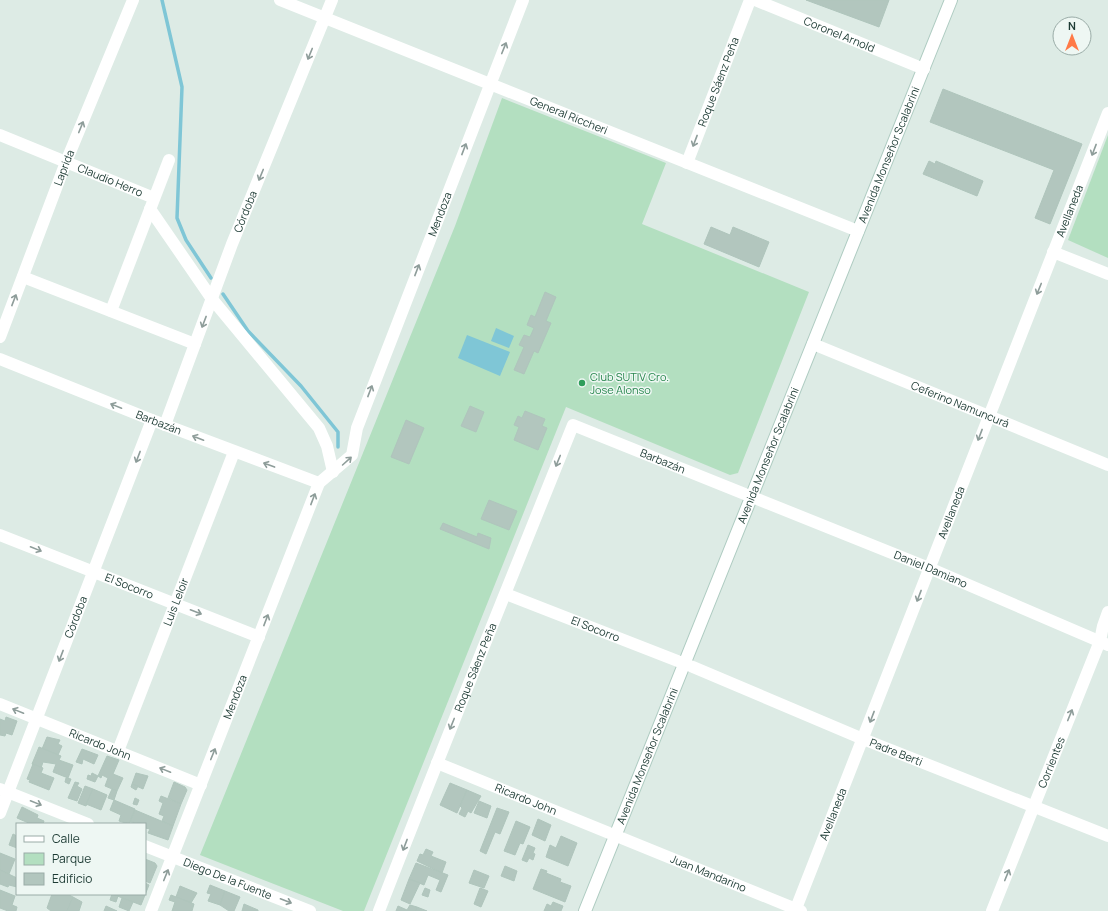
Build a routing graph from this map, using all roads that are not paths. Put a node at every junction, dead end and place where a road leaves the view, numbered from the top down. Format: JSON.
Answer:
{"nodes":[{"id":1,"x":133,"y":0,"type":"edge"},
{"id":2,"x":280,"y":0,"type":"edge"},
{"id":3,"x":332,"y":0,"type":"edge"},
{"id":4,"x":523,"y":0,"type":"edge"},
{"id":5,"x":750,"y":0,"type":"edge"},
{"id":6,"x":755,"y":0,"type":"edge"},
{"id":7,"x":951,"y":0,"type":"edge"},
{"id":8,"x":325,"y":18,"type":"junction"},
{"id":9,"x":924,"y":69,"type":"junction"},
{"id":10,"x":489,"y":84,"type":"junction"},
{"id":11,"x":1108,"y":113,"type":"edge"},
{"id":12,"x":0,"y":135,"type":"edge"},
{"id":13,"x":169,"y":160,"type":"dead end"},
{"id":14,"x":66,"y":162,"type":"junction"},
{"id":15,"x":687,"y":163,"type":"junction"},
{"id":16,"x":152,"y":204,"type":"junction"},
{"id":17,"x":858,"y":232,"type":"junction"},
{"id":18,"x":1053,"y":252,"type":"junction"},
{"id":19,"x":1108,"y":274,"type":"edge"},
{"id":20,"x":23,"y":277,"type":"junction"},
{"id":21,"x":212,"y":299,"type":"junction"},
{"id":22,"x":111,"y":311,"type":"junction"},
{"id":23,"x":0,"y":337,"type":"edge"},
{"id":24,"x":196,"y":344,"type":"junction"},
{"id":25,"x":813,"y":344,"type":"junction"},
{"id":26,"x":0,"y":359,"type":"edge"},
{"id":27,"x":988,"y":415,"type":"junction"},
{"id":28,"x":152,"y":420,"type":"junction"},
{"id":29,"x":165,"y":425,"type":"junction"},
{"id":30,"x":573,"y":425,"type":"joint"},
{"id":31,"x":234,"y":452,"type":"junction"},
{"id":32,"x":1108,"y":465,"type":"edge"},
{"id":33,"x":333,"y":472,"type":"junction"},
{"id":34,"x":319,"y":483,"type":"junction"},
{"id":35,"x":752,"y":497,"type":"junction"},
{"id":36,"x":0,"y":535,"type":"edge"},
{"id":37,"x":929,"y":568,"type":"junction"},
{"id":38,"x":94,"y":572,"type":"junction"},
{"id":39,"x":506,"y":594,"type":"junction"},
{"id":40,"x":176,"y":604,"type":"junction"},
{"id":41,"x":1108,"y":612,"type":"edge"},
{"id":42,"x":259,"y":637,"type":"junction"},
{"id":43,"x":1104,"y":643,"type":"edge"},
{"id":44,"x":685,"y":664,"type":"junction"},
{"id":45,"x":0,"y":704,"type":"edge"},
{"id":46,"x":36,"y":719,"type":"junction"},
{"id":47,"x":863,"y":739,"type":"junction"},
{"id":48,"x":118,"y":751,"type":"junction"},
{"id":49,"x":436,"y":763,"type":"junction"},
{"id":50,"x":201,"y":784,"type":"junction"},
{"id":51,"x":4,"y":791,"type":"edge"},
{"id":52,"x":1034,"y":807,"type":"junction"},
{"id":53,"x":0,"y":813,"type":"edge"},
{"id":54,"x":85,"y":823,"type":"edge"},
{"id":55,"x":616,"y":834,"type":"junction"},
{"id":56,"x":1108,"y":836,"type":"edge"},
{"id":57,"x":146,"y":846,"type":"edge"},
{"id":58,"x":173,"y":858,"type":"junction"},
{"id":59,"x":797,"y":910,"type":"edge"},
{"id":60,"x":151,"y":911,"type":"edge"},
{"id":61,"x":310,"y":911,"type":"edge"},
{"id":62,"x":379,"y":911,"type":"edge"},
{"id":63,"x":585,"y":911,"type":"edge"},
{"id":64,"x":992,"y":911,"type":"edge"}],
"edges":[{"from":14,"to":1,"type":"street","name":"Laprida","one_way":true},
{"from":2,"to":8,"type":"street","name":"General Riccheri"},
{"from":3,"to":8,"type":"street","name":"Córdoba"},
{"from":10,"to":4,"type":"street","name":"Mendoza","one_way":true},
{"from":5,"to":15,"type":"street","name":"Roque Sáenz Peña","one_way":true},
{"from":6,"to":9,"type":"street","name":"Coronel Arnold"},
{"from":7,"to":9,"type":"street","name":"Avenida Monseñor Scalabrini"},
{"from":8,"to":10,"type":"street","name":"General Riccheri"},
{"from":8,"to":21,"type":"street","name":"Córdoba","one_way":true},
{"from":9,"to":17,"type":"street","name":"Avenida Monseñor Scalabrini"},
{"from":10,"to":15,"type":"street","name":"General Riccheri"},
{"from":33,"to":10,"type":"street","name":"Mendoza","one_way":true},
{"from":11,"to":18,"type":"street","name":"Avellaneda","one_way":true},
{"from":12,"to":14,"type":"street","name":"Claudio Herro"},
{"from":13,"to":16,"type":"street"},
{"from":14,"to":16,"type":"street","name":"Claudio Herro"},
{"from":14,"to":20,"type":"street","name":"Laprida"},
{"from":15,"to":17,"type":"street","name":"General Riccheri"},
{"from":16,"to":21,"type":"street"},
{"from":16,"to":22,"type":"street"},
{"from":17,"to":25,"type":"street","name":"Avenida Monseñor Scalabrini"},
{"from":18,"to":19,"type":"street"},
{"from":18,"to":27,"type":"street","name":"Avellaneda","one_way":true},
{"from":20,"to":22,"type":"street"},
{"from":23,"to":20,"type":"street","name":"Laprida","one_way":true},
{"from":21,"to":24,"type":"street","name":"Córdoba","one_way":true},
{"from":21,"to":33,"type":"street"},
{"from":22,"to":24,"type":"street"},
{"from":24,"to":29,"type":"street","name":"Córdoba"},
{"from":25,"to":27,"type":"street","name":"Ceferino Namuncurá"},
{"from":25,"to":35,"type":"street","name":"Avenida Monseñor Scalabrini"},
{"from":28,"to":26,"type":"street","name":"Barbazán","one_way":true},
{"from":27,"to":32,"type":"street","name":"Ceferino Namuncurá"},
{"from":27,"to":37,"type":"street","name":"Avellaneda","one_way":true},
{"from":28,"to":29,"type":"street","name":"Barbazán"},
{"from":28,"to":38,"type":"street","name":"Córdoba","one_way":true},
{"from":31,"to":29,"type":"street","name":"Barbazán","one_way":true},
{"from":30,"to":35,"type":"street","name":"Barbazán"},
{"from":30,"to":39,"type":"street","name":"Roque Sáenz Peña","one_way":true},
{"from":34,"to":31,"type":"street","name":"Barbazán","one_way":true},
{"from":31,"to":40,"type":"street","name":"Luis Leloir"},
{"from":33,"to":34,"type":"street","name":"Mendoza"},
{"from":42,"to":34,"type":"street","name":"Mendoza","one_way":true},
{"from":35,"to":37,"type":"street","name":"Daniel Damiano"},
{"from":35,"to":44,"type":"street","name":"Avenida Monseñor Scalabrini"},
{"from":36,"to":38,"type":"street","name":"El Socorro","one_way":true},
{"from":37,"to":43,"type":"street","name":"Daniel Damiano"},
{"from":37,"to":47,"type":"street","name":"Avellaneda","one_way":true},
{"from":38,"to":40,"type":"street","name":"El Socorro"},
{"from":38,"to":46,"type":"street","name":"Córdoba","one_way":true},
{"from":39,"to":44,"type":"street","name":"El Socorro"},
{"from":39,"to":49,"type":"street","name":"Roque Sáenz Peña","one_way":true},
{"from":40,"to":42,"type":"street","name":"El Socorro","one_way":true},
{"from":40,"to":48,"type":"street","name":"Luis Leloir"},
{"from":41,"to":43,"type":"street","name":"Corrientes"},
{"from":50,"to":42,"type":"street","name":"Mendoza","one_way":true},
{"from":52,"to":43,"type":"street","name":"Corrientes","one_way":true},
{"from":44,"to":47,"type":"street","name":"Padre Berti"},
{"from":44,"to":55,"type":"street","name":"Avenida Monseñor Scalabrini"},
{"from":46,"to":45,"type":"street","name":"Ricardo John","one_way":true},
{"from":46,"to":48,"type":"street","name":"Ricardo John"},
{"from":46,"to":51,"type":"street","name":"Córdoba"},
{"from":47,"to":52,"type":"street","name":"Padre Berti"},
{"from":47,"to":59,"type":"street","name":"Avellaneda"},
{"from":50,"to":48,"type":"street","name":"Ricardo John","one_way":true},
{"from":49,"to":55,"type":"street","name":"Ricardo John"},
{"from":49,"to":62,"type":"street","name":"Roque Sáenz Peña","one_way":true},
{"from":50,"to":58,"type":"street","name":"Mendoza"},
{"from":51,"to":53,"type":"street","name":"Córdoba"},
{"from":51,"to":54,"type":"street","one_way":true},
{"from":52,"to":56,"type":"street","name":"Padre Berti"},
{"from":64,"to":52,"type":"street","name":"Corrientes","one_way":true},
{"from":55,"to":59,"type":"street","name":"Juan Mandarino"},
{"from":55,"to":63,"type":"street","name":"Avenida Monseñor Scalabrini"},
{"from":57,"to":58,"type":"street","name":"Diego De la Fuente"},
{"from":60,"to":58,"type":"street","name":"Mendoza","one_way":true},
{"from":58,"to":61,"type":"street","name":"Diego De la Fuente","one_way":true}]}
